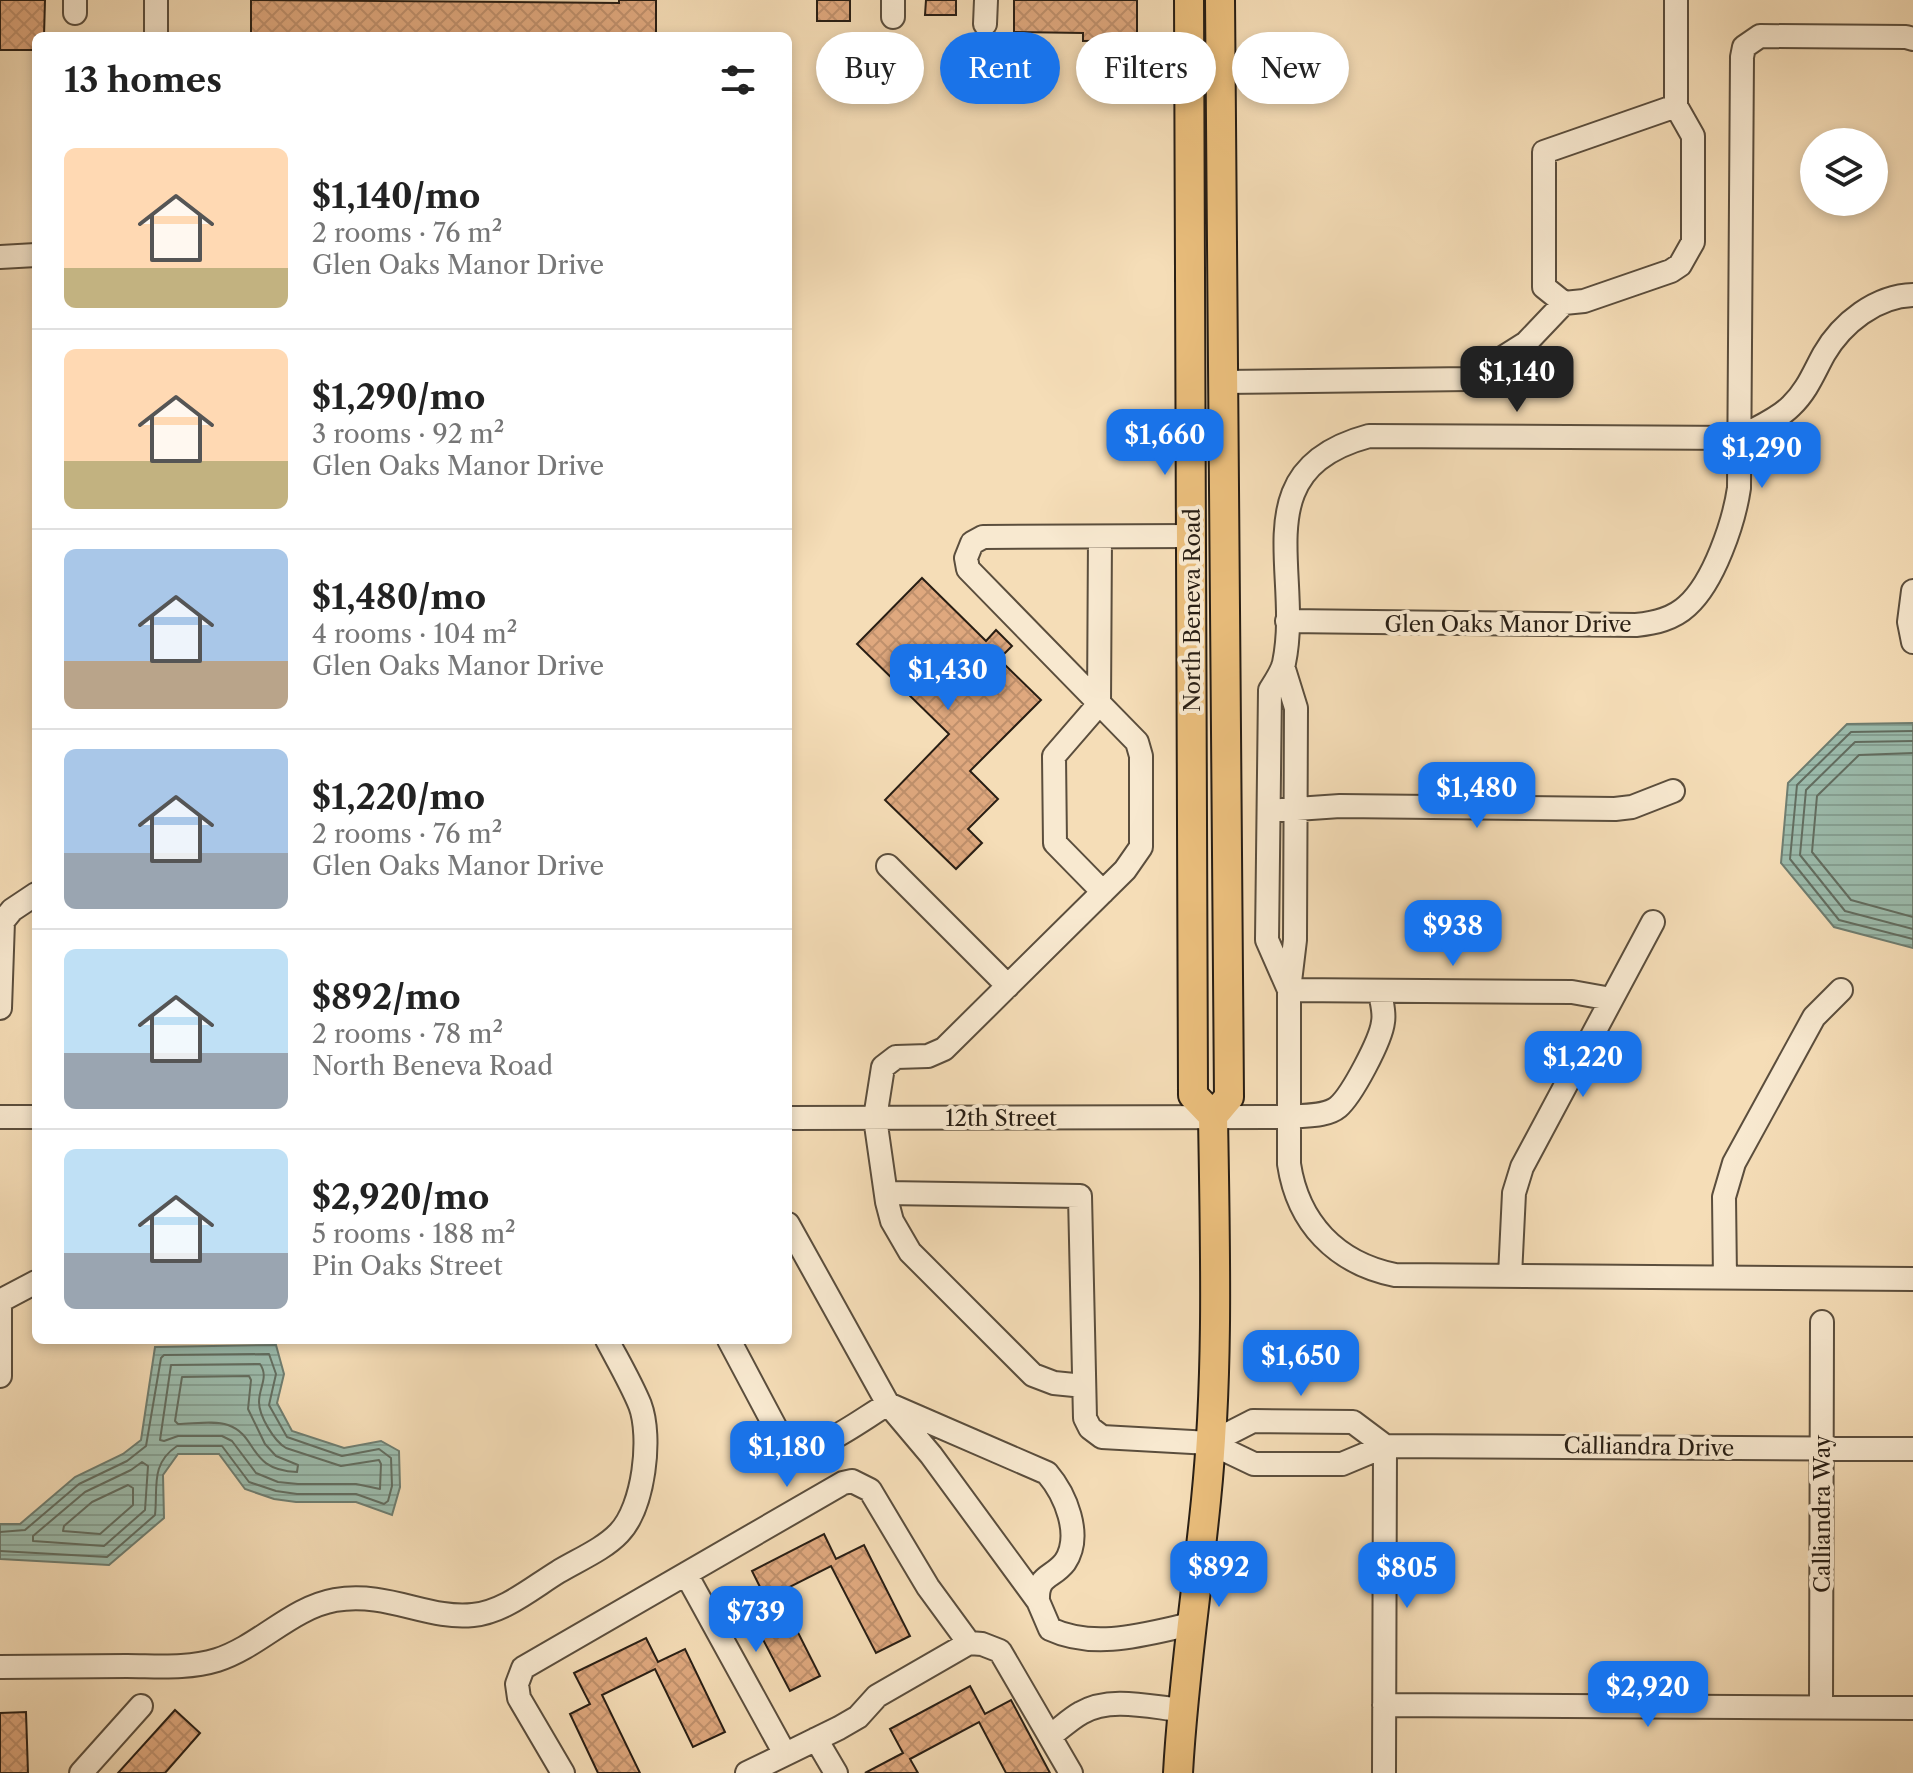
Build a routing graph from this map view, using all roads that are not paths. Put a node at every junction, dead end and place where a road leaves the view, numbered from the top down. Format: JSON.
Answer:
{"nodes":[{"id":1,"x":156,"y":0,"type":"edge"},
{"id":2,"x":986,"y":0,"type":"edge"},
{"id":3,"x":1189,"y":0,"type":"edge"},
{"id":4,"x":1220,"y":0,"type":"edge"},
{"id":5,"x":1676,"y":0,"type":"edge"},
{"id":6,"x":985,"y":24,"type":"dead end"},
{"id":7,"x":156,"y":32,"type":"edge"},
{"id":8,"x":1913,"y":39,"type":"edge"},
{"id":9,"x":1676,"y":106,"type":"junction"},
{"id":10,"x":32,"y":255,"type":"edge"},
{"id":11,"x":0,"y":257,"type":"edge"},
{"id":12,"x":1913,"y":295,"type":"edge"},
{"id":13,"x":1564,"y":303,"type":"junction"},
{"id":14,"x":1222,"y":382,"type":"junction"},
{"id":15,"x":1739,"y":438,"type":"junction"},
{"id":16,"x":1191,"y":536,"type":"junction"},
{"id":17,"x":1100,"y":537,"type":"junction"},
{"id":18,"x":1913,"y":591,"type":"edge"},
{"id":19,"x":1287,"y":621,"type":"junction"},
{"id":20,"x":1913,"y":642,"type":"edge"},
{"id":21,"x":1283,"y":666,"type":"junction"},
{"id":22,"x":1099,"y":704,"type":"junction"},
{"id":23,"x":1673,"y":791,"type":"dead end"},
{"id":24,"x":1269,"y":810,"type":"junction"},
{"id":25,"x":1296,"y":810,"type":"junction"},
{"id":26,"x":888,"y":866,"type":"dead end"},
{"id":27,"x":1103,"y":892,"type":"junction"},
{"id":28,"x":32,"y":897,"type":"edge"},
{"id":29,"x":1653,"y":922,"type":"dead end"},
{"id":30,"x":1008,"y":986,"type":"junction"},
{"id":31,"x":1289,"y":990,"type":"junction"},
{"id":32,"x":1841,"y":990,"type":"dead end"},
{"id":33,"x":1380,"y":991,"type":"junction"},
{"id":34,"x":1611,"y":999,"type":"junction"},
{"id":35,"x":0,"y":1008,"type":"edge"},
{"id":36,"x":1213,"y":1116,"type":"junction"},
{"id":37,"x":0,"y":1117,"type":"edge"},
{"id":38,"x":32,"y":1117,"type":"edge"},
{"id":39,"x":1289,"y":1117,"type":"junction"},
{"id":40,"x":792,"y":1118,"type":"edge"},
{"id":41,"x":875,"y":1118,"type":"junction"},
{"id":42,"x":886,"y":1193,"type":"junction"},
{"id":43,"x":792,"y":1231,"type":"edge"},
{"id":44,"x":1510,"y":1276,"type":"junction"},
{"id":45,"x":1725,"y":1277,"type":"junction"},
{"id":46,"x":1913,"y":1279,"type":"edge"},
{"id":47,"x":32,"y":1284,"type":"edge"},
{"id":48,"x":0,"y":1302,"type":"edge"},
{"id":49,"x":1822,"y":1322,"type":"dead end"},
{"id":50,"x":609,"y":1344,"type":"edge"},
{"id":51,"x":731,"y":1344,"type":"edge"},
{"id":52,"x":0,"y":1376,"type":"edge"},
{"id":53,"x":1084,"y":1386,"type":"junction"},
{"id":54,"x":888,"y":1404,"type":"junction"},
{"id":55,"x":1210,"y":1443,"type":"junction"},
{"id":56,"x":1385,"y":1446,"type":"junction"},
{"id":57,"x":1822,"y":1449,"type":"junction"},
{"id":58,"x":1913,"y":1449,"type":"edge"},
{"id":59,"x":686,"y":1574,"type":"junction"},
{"id":60,"x":1038,"y":1601,"type":"junction"},
{"id":61,"x":1191,"y":1624,"type":"junction"},
{"id":62,"x":969,"y":1643,"type":"junction"},
{"id":63,"x":0,"y":1667,"type":"edge"},
{"id":64,"x":1384,"y":1705,"type":"junction"},
{"id":65,"x":141,"y":1706,"type":"dead end"},
{"id":66,"x":1821,"y":1706,"type":"junction"},
{"id":67,"x":1913,"y":1708,"type":"edge"},
{"id":68,"x":1181,"y":1710,"type":"junction"},
{"id":69,"x":1050,"y":1736,"type":"junction"},
{"id":70,"x":816,"y":1739,"type":"junction"},
{"id":71,"x":785,"y":1754,"type":"junction"},
{"id":72,"x":81,"y":1773,"type":"edge"},
{"id":73,"x":563,"y":1773,"type":"edge"},
{"id":74,"x":747,"y":1773,"type":"edge"},
{"id":75,"x":836,"y":1773,"type":"edge"},
{"id":76,"x":1071,"y":1773,"type":"edge"},
{"id":77,"x":1178,"y":1773,"type":"edge"},
{"id":78,"x":1384,"y":1773,"type":"edge"}],
"edges":[{"from":1,"to":7,"type":"street"},
{"from":2,"to":6,"type":"street"},
{"from":3,"to":16,"type":"main road","name":"North Beneva Road"},
{"from":4,"to":14,"type":"main road","name":"North Beneva Road"},
{"from":5,"to":9,"type":"street"},
{"from":8,"to":15,"type":"street","name":"Glen Oaks Manor Drive"},
{"from":9,"to":13,"type":"street"},
{"from":9,"to":13,"type":"street"},
{"from":10,"to":11,"type":"street"},
{"from":12,"to":15,"type":"street"},
{"from":13,"to":14,"type":"street"},
{"from":14,"to":36,"type":"main road","name":"North Beneva Road"},
{"from":15,"to":19,"type":"street","name":"Glen Oaks Manor Drive"},
{"from":15,"to":19,"type":"street"},
{"from":16,"to":17,"type":"street"},
{"from":16,"to":36,"type":"main road","name":"North Beneva Road"},
{"from":17,"to":22,"type":"street"},
{"from":17,"to":22,"type":"street"},
{"from":18,"to":20,"type":"street"},
{"from":19,"to":21,"type":"street"},
{"from":21,"to":24,"type":"street"},
{"from":21,"to":25,"type":"street"},
{"from":22,"to":27,"type":"street"},
{"from":22,"to":27,"type":"street"},
{"from":23,"to":25,"type":"street"},
{"from":24,"to":25,"type":"street"},
{"from":24,"to":31,"type":"street"},
{"from":25,"to":31,"type":"street"},
{"from":26,"to":30,"type":"street"},
{"from":27,"to":30,"type":"street"},
{"from":28,"to":35,"type":"street"},
{"from":29,"to":34,"type":"street"},
{"from":30,"to":41,"type":"street"},
{"from":31,"to":33,"type":"street"},
{"from":31,"to":39,"type":"street"},
{"from":32,"to":45,"type":"street"},
{"from":33,"to":34,"type":"street"},
{"from":33,"to":39,"type":"street"},
{"from":34,"to":44,"type":"street"},
{"from":36,"to":39,"type":"street"},
{"from":36,"to":41,"type":"street","name":"12th Street"},
{"from":36,"to":55,"type":"main road","name":"North Beneva Road"},
{"from":37,"to":38,"type":"street"},
{"from":39,"to":44,"type":"street"},
{"from":40,"to":41,"type":"street","name":"12th Street"},
{"from":41,"to":42,"type":"street"},
{"from":42,"to":53,"type":"street"},
{"from":42,"to":53,"type":"street"},
{"from":43,"to":54,"type":"street"},
{"from":44,"to":45,"type":"street"},
{"from":45,"to":46,"type":"street"},
{"from":47,"to":48,"type":"street"},
{"from":48,"to":52,"type":"street"},
{"from":49,"to":57,"type":"street","name":"Calliandra Way"},
{"from":50,"to":63,"type":"street"},
{"from":51,"to":54,"type":"street"},
{"from":53,"to":55,"type":"street"},
{"from":54,"to":60,"type":"street"},
{"from":54,"to":60,"type":"street"},
{"from":55,"to":56,"type":"street","name":"Calliandra Drive"},
{"from":55,"to":56,"type":"street"},
{"from":55,"to":61,"type":"main road","name":"North Beneva Road"},
{"from":56,"to":57,"type":"street","name":"Calliandra Drive"},
{"from":56,"to":64,"type":"street"},
{"from":57,"to":58,"type":"street","name":"Calliandra Drive"},
{"from":57,"to":66,"type":"street","name":"Calliandra Way"},
{"from":59,"to":62,"type":"street"},
{"from":59,"to":71,"type":"street"},
{"from":59,"to":73,"type":"street"},
{"from":60,"to":61,"type":"street"},
{"from":61,"to":68,"type":"main road","name":"North Beneva Road"},
{"from":62,"to":69,"type":"street"},
{"from":62,"to":70,"type":"street"},
{"from":64,"to":66,"type":"street"},
{"from":64,"to":78,"type":"street"},
{"from":65,"to":72,"type":"street"},
{"from":66,"to":67,"type":"street"},
{"from":68,"to":69,"type":"street"},
{"from":68,"to":77,"type":"main road","name":"North Beneva Road"},
{"from":69,"to":76,"type":"street"},
{"from":70,"to":71,"type":"street"},
{"from":70,"to":75,"type":"street"},
{"from":71,"to":74,"type":"street"}]}
